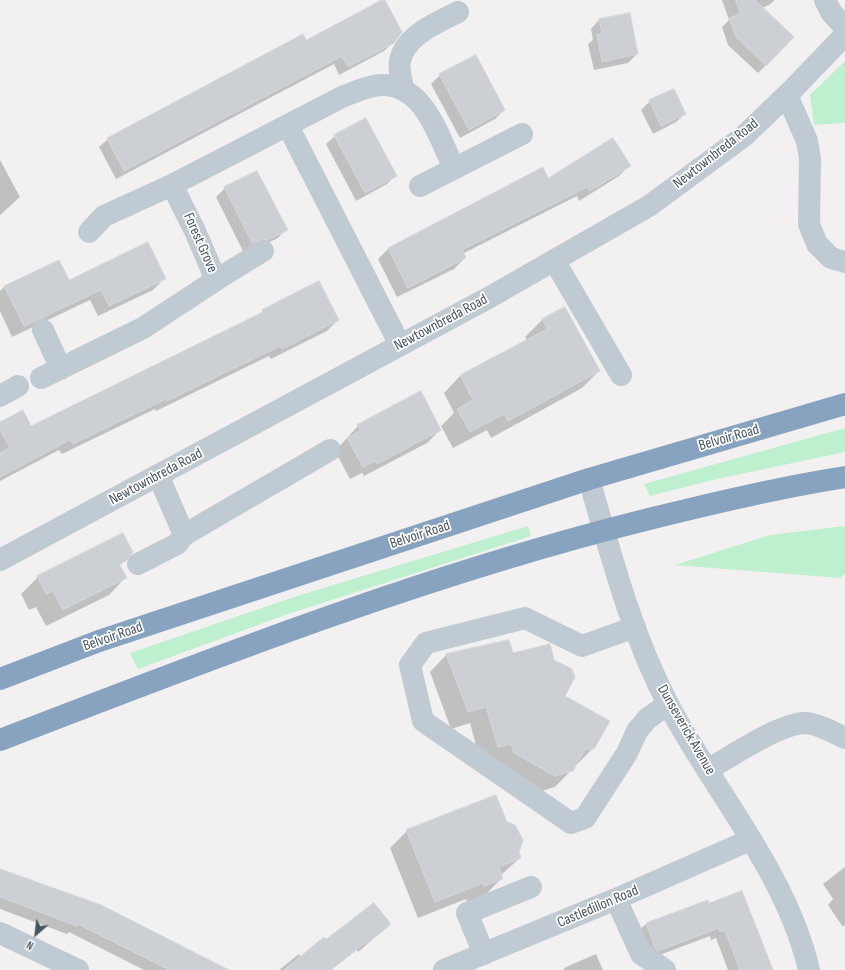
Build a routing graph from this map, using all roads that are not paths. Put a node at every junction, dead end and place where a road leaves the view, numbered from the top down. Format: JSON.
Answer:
{"nodes":[{"id":1,"x":825,"y":0,"type":"edge"},
{"id":2,"x":458,"y":12,"type":"dead end"},
{"id":3,"x":845,"y":28,"type":"edge"},
{"id":4,"x":845,"y":35,"type":"edge"},
{"id":5,"x":403,"y":89,"type":"junction"},
{"id":6,"x":787,"y":95,"type":"junction"},
{"id":7,"x":288,"y":126,"type":"junction"},
{"id":8,"x":522,"y":134,"type":"dead end"},
{"id":9,"x":454,"y":168,"type":"junction"},
{"id":10,"x":172,"y":184,"type":"junction"},
{"id":11,"x":420,"y":186,"type":"dead end"},
{"id":12,"x":89,"y":232,"type":"dead end"},
{"id":13,"x":263,"y":252,"type":"dead end"},
{"id":14,"x":554,"y":260,"type":"junction"},
{"id":15,"x":845,"y":262,"type":"edge"},
{"id":16,"x":216,"y":280,"type":"junction"},
{"id":17,"x":43,"y":330,"type":"dead end"},
{"id":18,"x":400,"y":345,"type":"junction"},
{"id":19,"x":61,"y":369,"type":"junction"},
{"id":20,"x":621,"y":376,"type":"dead end"},
{"id":21,"x":41,"y":378,"type":"dead end"},
{"id":22,"x":845,"y":404,"type":"edge"},
{"id":23,"x":330,"y":450,"type":"dead end"},
{"id":24,"x":158,"y":475,"type":"junction"},
{"id":25,"x":845,"y":477,"type":"edge"},
{"id":26,"x":590,"y":479,"type":"junction"},
{"id":27,"x":604,"y":530,"type":"junction"},
{"id":28,"x":184,"y":535,"type":"junction"},
{"id":29,"x":0,"y":560,"type":"edge"},
{"id":30,"x":138,"y":564,"type":"dead end"},
{"id":31,"x":635,"y":627,"type":"junction"},
{"id":32,"x":0,"y":679,"type":"edge"},
{"id":33,"x":668,"y":704,"type":"junction"},
{"id":34,"x":845,"y":738,"type":"edge"},
{"id":35,"x":0,"y":740,"type":"edge"},
{"id":36,"x":707,"y":770,"type":"junction"},
{"id":37,"x":750,"y":840,"type":"junction"},
{"id":38,"x":531,"y":887,"type":"dead end"},
{"id":39,"x":616,"y":899,"type":"junction"},
{"id":40,"x":0,"y":933,"type":"edge"},
{"id":41,"x":484,"y":954,"type":"junction"},
{"id":42,"x":78,"y":970,"type":"edge"},
{"id":43,"x":444,"y":970,"type":"edge"},
{"id":44,"x":665,"y":970,"type":"edge"},
{"id":45,"x":809,"y":970,"type":"edge"}],
"edges":[{"from":1,"to":3,"type":"street"},
{"from":2,"to":5,"type":"street"},
{"from":4,"to":6,"type":"street","name":"Newtownbreda Road"},
{"from":5,"to":7,"type":"street"},
{"from":5,"to":9,"type":"street"},
{"from":6,"to":14,"type":"street","name":"Newtownbreda Road"},
{"from":6,"to":15,"type":"street"},
{"from":7,"to":10,"type":"street"},
{"from":7,"to":18,"type":"street"},
{"from":8,"to":9,"type":"street"},
{"from":9,"to":11,"type":"street"},
{"from":10,"to":12,"type":"street"},
{"from":10,"to":16,"type":"street","name":"Forest Grove"},
{"from":13,"to":16,"type":"street"},
{"from":14,"to":18,"type":"street","name":"Newtownbreda Road"},
{"from":14,"to":20,"type":"street"},
{"from":16,"to":19,"type":"street","name":"Forest Grove"},
{"from":17,"to":19,"type":"street"},
{"from":18,"to":24,"type":"street","name":"Newtownbreda Road"},
{"from":19,"to":21,"type":"street","name":"Forest Grove"},
{"from":22,"to":26,"type":"highway","name":"Belvoir Road"},
{"from":23,"to":28,"type":"street"},
{"from":24,"to":28,"type":"street"},
{"from":24,"to":29,"type":"street","name":"Newtownbreda Road"},
{"from":25,"to":27,"type":"highway"},
{"from":26,"to":27,"type":"street","name":"Dunseverick Avenue"},
{"from":26,"to":32,"type":"highway","name":"Belvoir Road"},
{"from":27,"to":31,"type":"street","name":"Dunseverick Avenue"},
{"from":27,"to":35,"type":"highway"},
{"from":28,"to":30,"type":"street"},
{"from":31,"to":33,"type":"street","name":"Dunseverick Avenue"},
{"from":31,"to":33,"type":"street"},
{"from":33,"to":36,"type":"street","name":"Dunseverick Avenue"},
{"from":34,"to":36,"type":"street"},
{"from":36,"to":37,"type":"street","name":"Dunseverick Avenue"},
{"from":37,"to":39,"type":"street","name":"Castledillon Road"},
{"from":37,"to":45,"type":"street","name":"Dunseverick Avenue"},
{"from":38,"to":41,"type":"street"},
{"from":39,"to":41,"type":"street","name":"Castledillon Road"},
{"from":39,"to":44,"type":"street"},
{"from":40,"to":42,"type":"street"},
{"from":41,"to":43,"type":"street","name":"Castledillon Road"}]}
